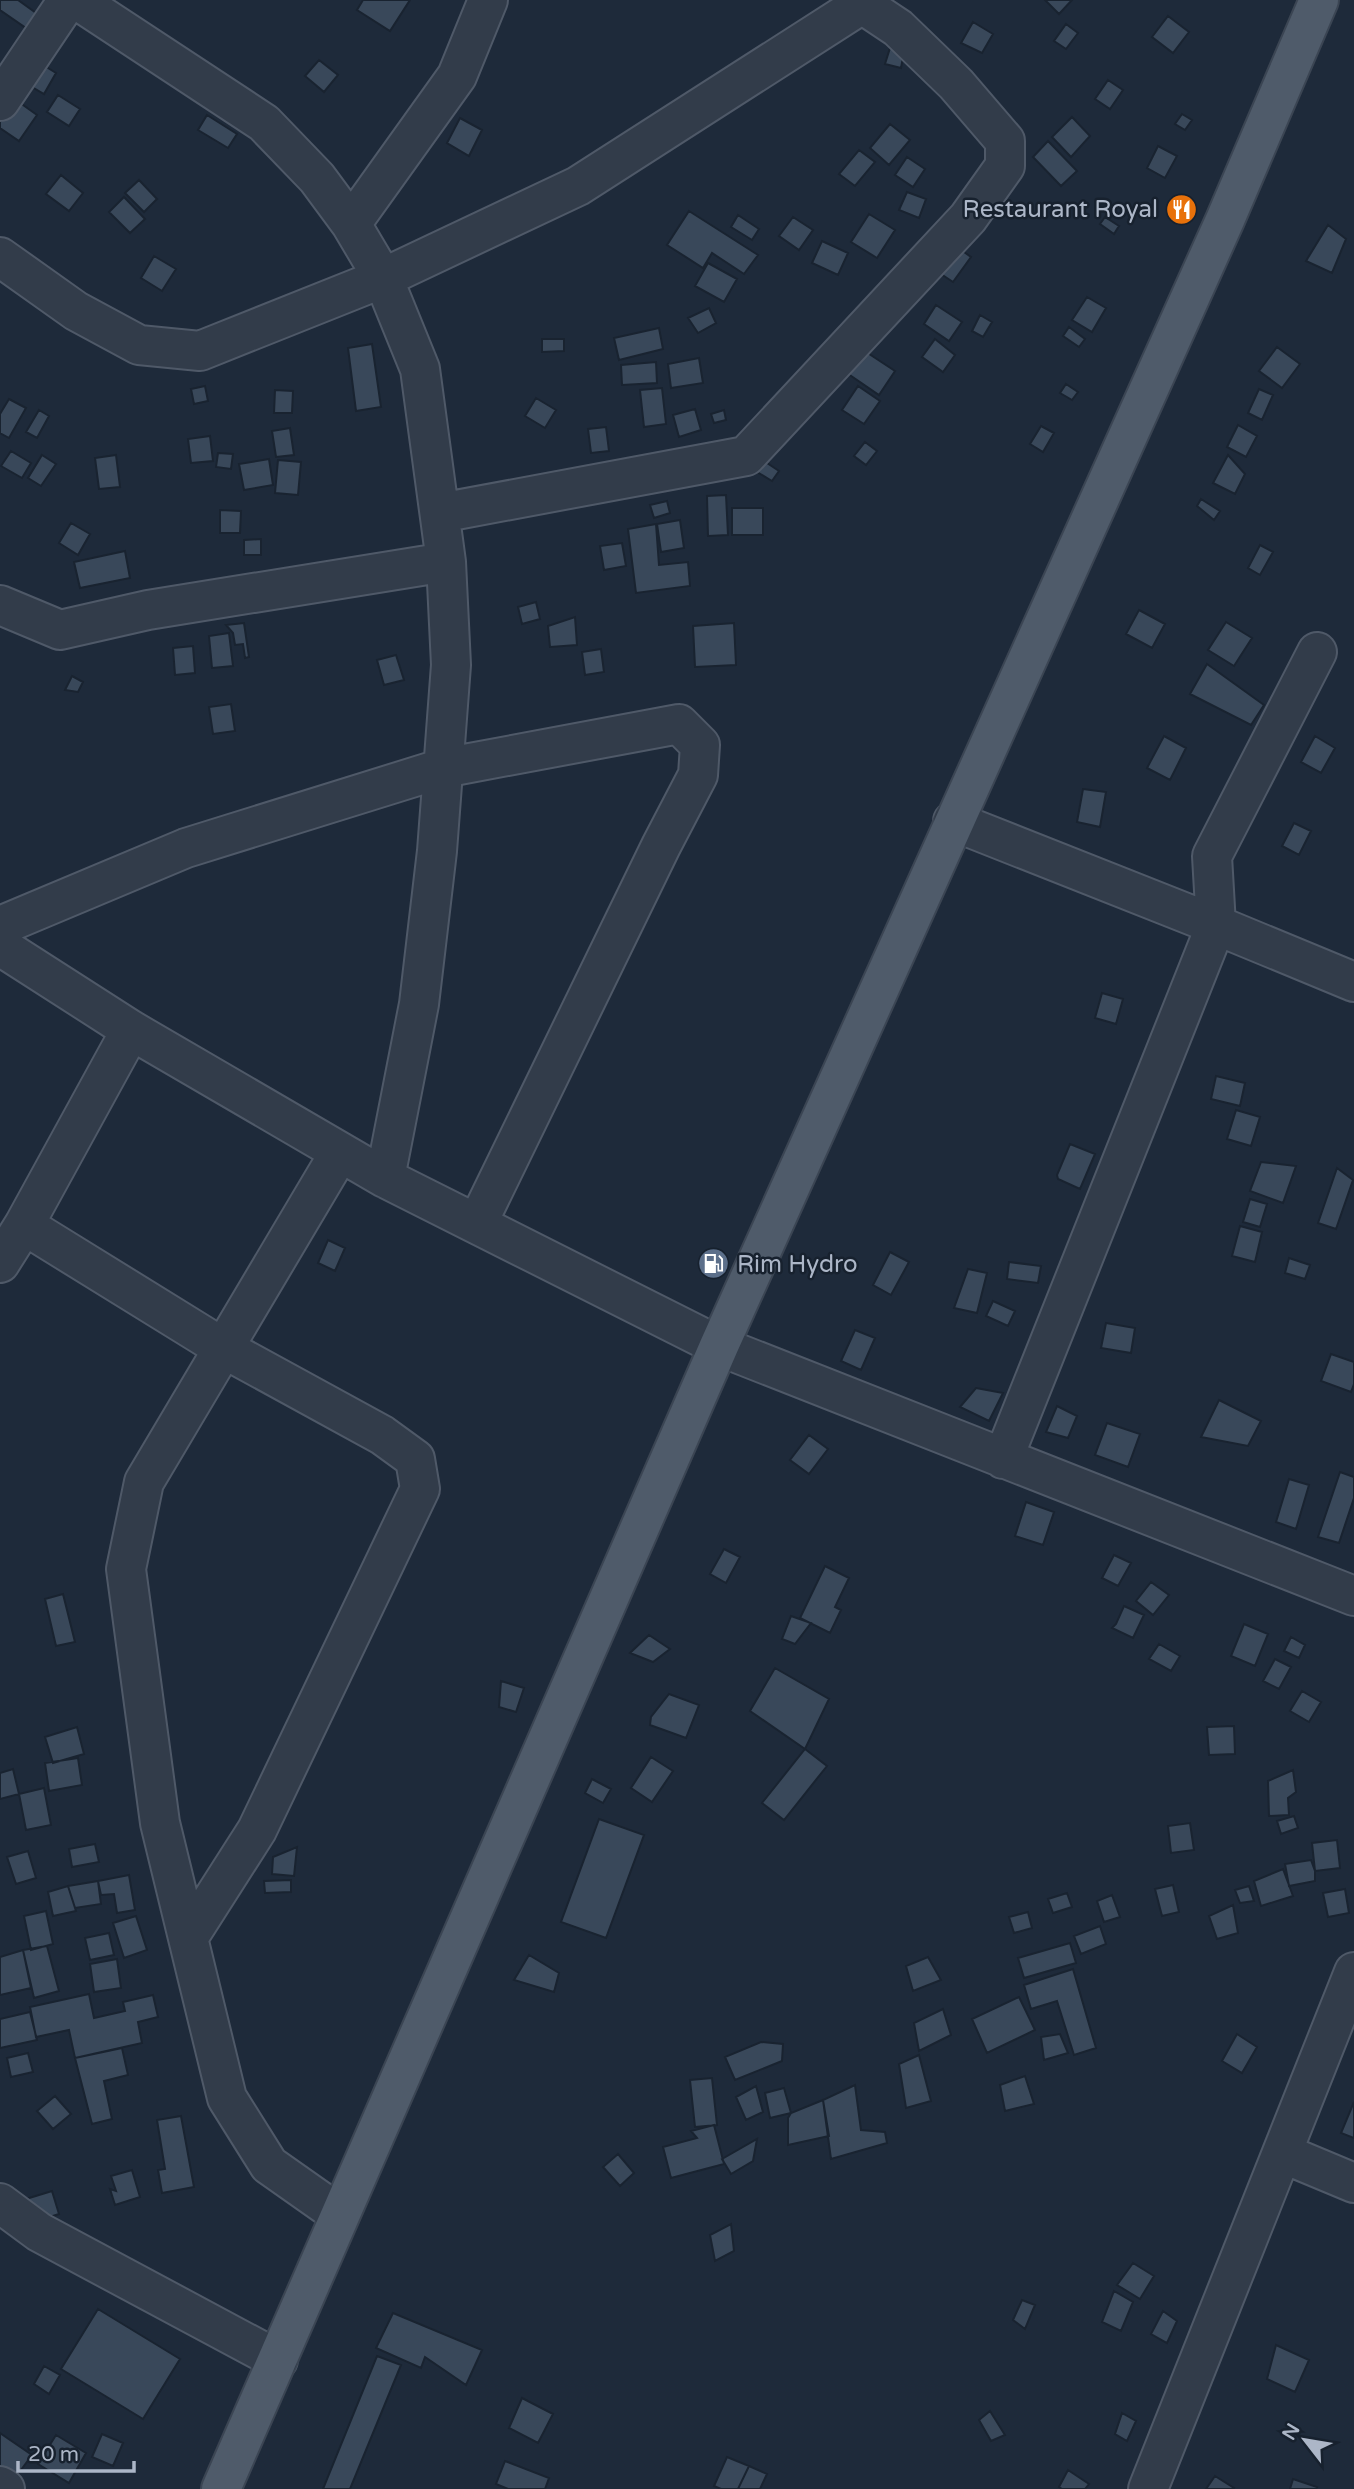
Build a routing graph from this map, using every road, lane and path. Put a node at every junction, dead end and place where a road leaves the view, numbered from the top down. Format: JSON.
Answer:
{"nodes":[{"id":1,"x":68,"y":0,"type":"edge"},
{"id":2,"x":77,"y":0,"type":"edge"},
{"id":3,"x":488,"y":0,"type":"edge"},
{"id":4,"x":1319,"y":0,"type":"edge"},
{"id":5,"x":863,"y":2,"type":"edge"},
{"id":6,"x":0,"y":101,"type":"edge"},
{"id":7,"x":351,"y":224,"type":"junction"},
{"id":8,"x":0,"y":257,"type":"edge"},
{"id":9,"x":383,"y":278,"type":"junction"},
{"id":10,"x":440,"y":513,"type":"junction"},
{"id":11,"x":446,"y":562,"type":"junction"},
{"id":12,"x":0,"y":605,"type":"edge"},
{"id":13,"x":1317,"y":652,"type":"dead end"},
{"id":14,"x":443,"y":768,"type":"junction"},
{"id":15,"x":953,"y":821,"type":"junction"},
{"id":16,"x":1216,"y":925,"type":"junction"},
{"id":17,"x":0,"y":926,"type":"edge"},
{"id":18,"x":0,"y":946,"type":"edge"},
{"id":19,"x":1354,"y":982,"type":"edge"},
{"id":20,"x":131,"y":1030,"type":"junction"},
{"id":21,"x":340,"y":1152,"type":"junction"},
{"id":22,"x":385,"y":1178,"type":"junction"},
{"id":23,"x":477,"y":1224,"type":"junction"},
{"id":24,"x":24,"y":1225,"type":"junction"},
{"id":25,"x":0,"y":1263,"type":"edge"},
{"id":26,"x":719,"y":1346,"type":"junction"},
{"id":27,"x":223,"y":1348,"type":"junction"},
{"id":28,"x":1003,"y":1459,"type":"junction"},
{"id":29,"x":1354,"y":1596,"type":"edge"},
{"id":30,"x":188,"y":1938,"type":"junction"},
{"id":31,"x":1354,"y":1972,"type":"edge"},
{"id":32,"x":1282,"y":2153,"type":"junction"},
{"id":33,"x":1354,"y":2183,"type":"edge"},
{"id":34,"x":0,"y":2203,"type":"edge"},
{"id":35,"x":340,"y":2215,"type":"junction"},
{"id":36,"x":278,"y":2360,"type":"junction"},
{"id":37,"x":0,"y":2486,"type":"edge"},
{"id":38,"x":231,"y":2486,"type":"edge"},
{"id":39,"x":5,"y":2489,"type":"edge"},
{"id":40,"x":1148,"y":2489,"type":"edge"}],
"edges":[{"from":1,"to":6,"type":"street"},
{"from":2,"to":7,"type":"street"},
{"from":3,"to":7,"type":"street"},
{"from":4,"to":15,"type":"main road"},
{"from":5,"to":9,"type":"street"},
{"from":5,"to":10,"type":"street"},
{"from":7,"to":9,"type":"street"},
{"from":8,"to":9,"type":"street"},
{"from":9,"to":10,"type":"street"},
{"from":10,"to":11,"type":"street"},
{"from":11,"to":12,"type":"street"},
{"from":11,"to":14,"type":"street"},
{"from":13,"to":16,"type":"street"},
{"from":14,"to":17,"type":"street"},
{"from":14,"to":22,"type":"street"},
{"from":14,"to":23,"type":"street"},
{"from":15,"to":16,"type":"street"},
{"from":15,"to":26,"type":"main road"},
{"from":16,"to":19,"type":"street"},
{"from":16,"to":28,"type":"street"},
{"from":18,"to":20,"type":"street"},
{"from":20,"to":21,"type":"street"},
{"from":20,"to":24,"type":"street"},
{"from":21,"to":22,"type":"street"},
{"from":21,"to":27,"type":"street"},
{"from":22,"to":23,"type":"street"},
{"from":23,"to":26,"type":"street"},
{"from":24,"to":25,"type":"street"},
{"from":24,"to":27,"type":"street"},
{"from":26,"to":28,"type":"street"},
{"from":26,"to":35,"type":"main road"},
{"from":27,"to":30,"type":"street"},
{"from":27,"to":30,"type":"street"},
{"from":28,"to":29,"type":"street"},
{"from":30,"to":35,"type":"street"},
{"from":31,"to":32,"type":"street"},
{"from":32,"to":33,"type":"street"},
{"from":32,"to":40,"type":"street"},
{"from":34,"to":36,"type":"street"},
{"from":35,"to":36,"type":"main road"},
{"from":36,"to":38,"type":"main road"},
{"from":37,"to":39,"type":"street"}]}
